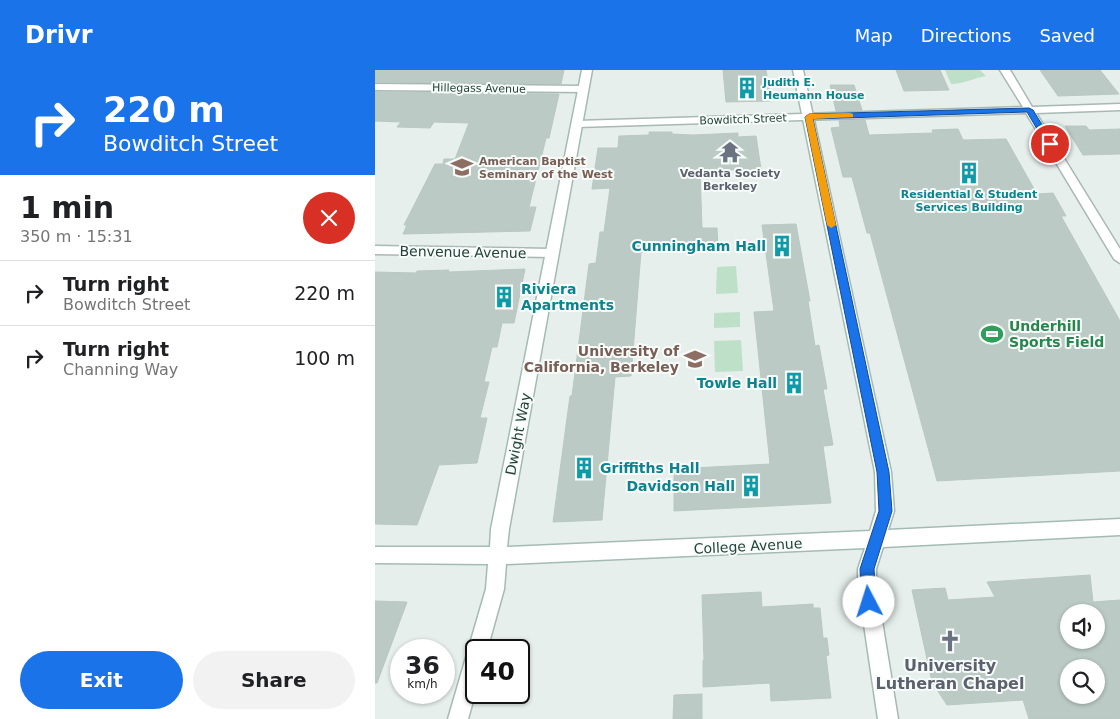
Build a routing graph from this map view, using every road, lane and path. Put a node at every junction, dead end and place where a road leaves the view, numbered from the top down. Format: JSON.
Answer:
{"nodes":[{"id":1,"x":587,"y":70,"type":"edge"},
{"id":2,"x":798,"y":70,"type":"edge"},
{"id":3,"x":1005,"y":70,"type":"edge"},
{"id":4,"x":375,"y":87,"type":"edge"},
{"id":5,"x":583,"y":90,"type":"junction"},
{"id":6,"x":1120,"y":107,"type":"edge"},
{"id":7,"x":1029,"y":110,"type":"junction"},
{"id":8,"x":809,"y":117,"type":"junction"},
{"id":9,"x":577,"y":124,"type":"junction"},
{"id":10,"x":375,"y":250,"type":"edge"},
{"id":11,"x":552,"y":253,"type":"junction"},
{"id":12,"x":1120,"y":259,"type":"edge"},
{"id":13,"x":1120,"y":527,"type":"edge"},
{"id":14,"x":876,"y":540,"type":"junction"},
{"id":15,"x":375,"y":554,"type":"edge"},
{"id":16,"x":498,"y":556,"type":"junction"},
{"id":17,"x":480,"y":639,"type":"edge"},
{"id":18,"x":465,"y":694,"type":"edge"},
{"id":19,"x":458,"y":719,"type":"edge"},
{"id":20,"x":888,"y":719,"type":"edge"}],
"edges":[{"from":1,"to":5,"type":"street","name":"Dwight Way"},
{"from":2,"to":8,"type":"street"},
{"from":3,"to":7,"type":"street"},
{"from":4,"to":5,"type":"street","name":"Hillegass Avenue"},
{"from":5,"to":9,"type":"street","name":"Dwight Way"},
{"from":6,"to":7,"type":"street","name":"Bowditch Street"},
{"from":7,"to":8,"type":"street","name":"Bowditch Street"},
{"from":7,"to":12,"type":"street"},
{"from":8,"to":9,"type":"street","name":"Bowditch Street"},
{"from":8,"to":14,"type":"street"},
{"from":9,"to":11,"type":"street","name":"Dwight Way"},
{"from":10,"to":11,"type":"street","name":"Benvenue Avenue"},
{"from":11,"to":16,"type":"street","name":"Dwight Way"},
{"from":13,"to":14,"type":"street","name":"College Avenue"},
{"from":14,"to":16,"type":"street","name":"College Avenue"},
{"from":14,"to":20,"type":"street"},
{"from":15,"to":16,"type":"street","name":"College Avenue"},
{"from":16,"to":17,"type":"street","name":"Dwight Way"},
{"from":18,"to":19,"type":"street"}]}
